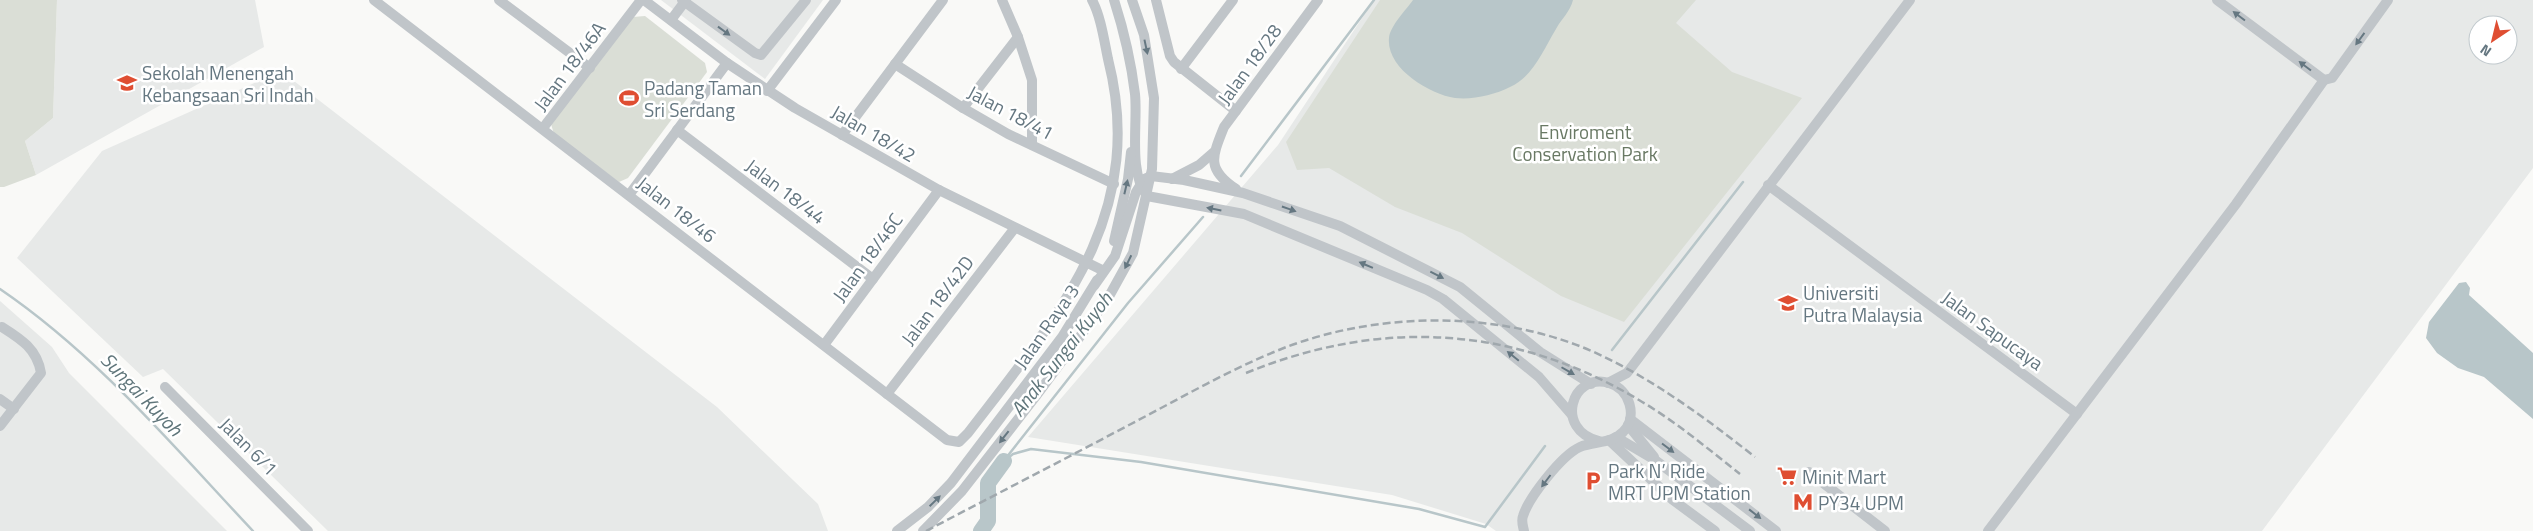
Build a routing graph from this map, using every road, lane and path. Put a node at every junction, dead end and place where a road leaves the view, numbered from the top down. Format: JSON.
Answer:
{"nodes":[{"id":1,"x":374,"y":0,"type":"edge"},
{"id":2,"x":499,"y":0,"type":"edge"},
{"id":3,"x":643,"y":0,"type":"edge"},
{"id":4,"x":806,"y":0,"type":"edge"},
{"id":5,"x":836,"y":0,"type":"edge"},
{"id":6,"x":943,"y":0,"type":"edge"},
{"id":7,"x":1002,"y":0,"type":"edge"},
{"id":8,"x":1092,"y":0,"type":"edge"},
{"id":9,"x":1114,"y":0,"type":"edge"},
{"id":10,"x":1132,"y":0,"type":"edge"},
{"id":11,"x":1156,"y":0,"type":"edge"},
{"id":12,"x":1233,"y":0,"type":"edge"},
{"id":13,"x":1318,"y":0,"type":"edge"},
{"id":14,"x":1910,"y":0,"type":"edge"},
{"id":15,"x":2217,"y":0,"type":"edge"},
{"id":16,"x":2388,"y":0,"type":"edge"},
{"id":17,"x":684,"y":1,"type":"edge"},
{"id":18,"x":671,"y":20,"type":"junction"},
{"id":19,"x":1018,"y":38,"type":"junction"},
{"id":20,"x":727,"y":63,"type":"junction"},
{"id":21,"x":895,"y":64,"type":"junction"},
{"id":22,"x":590,"y":68,"type":"junction"},
{"id":23,"x":1181,"y":69,"type":"junction"},
{"id":24,"x":2324,"y":80,"type":"junction"},
{"id":25,"x":767,"y":91,"type":"junction"},
{"id":26,"x":1135,"y":97,"type":"junction"},
{"id":27,"x":962,"y":108,"type":"junction"},
{"id":28,"x":1236,"y":111,"type":"junction"},
{"id":29,"x":543,"y":128,"type":"junction"},
{"id":30,"x":677,"y":130,"type":"junction"},
{"id":31,"x":842,"y":135,"type":"junction"},
{"id":32,"x":1032,"y":144,"type":"junction"},
{"id":33,"x":1214,"y":152,"type":"junction"},
{"id":34,"x":1151,"y":173,"type":"junction"},
{"id":35,"x":1172,"y":179,"type":"junction"},
{"id":36,"x":1114,"y":184,"type":"junction"},
{"id":37,"x":1140,"y":185,"type":"junction"},
{"id":38,"x":1768,"y":185,"type":"junction"},
{"id":39,"x":939,"y":190,"type":"junction"},
{"id":40,"x":1243,"y":193,"type":"junction"},
{"id":41,"x":629,"y":195,"type":"junction"},
{"id":42,"x":1147,"y":196,"type":"junction"},
{"id":43,"x":1165,"y":199,"type":"junction"},
{"id":44,"x":1142,"y":216,"type":"junction"},
{"id":45,"x":1014,"y":228,"type":"junction"},
{"id":46,"x":1087,"y":264,"type":"junction"},
{"id":47,"x":1102,"y":270,"type":"junction"},
{"id":48,"x":873,"y":279,"type":"junction"},
{"id":49,"x":1094,"y":286,"type":"junction"},
{"id":50,"x":2,"y":327,"type":"dead end"},
{"id":51,"x":824,"y":345,"type":"junction"},
{"id":52,"x":1627,"y":373,"type":"junction"},
{"id":53,"x":1608,"y":383,"type":"junction"},
{"id":54,"x":1590,"y":384,"type":"junction"},
{"id":55,"x":165,"y":387,"type":"dead end"},
{"id":56,"x":1624,"y":393,"type":"junction"},
{"id":57,"x":887,"y":394,"type":"junction"},
{"id":58,"x":0,"y":399,"type":"edge"},
{"id":59,"x":14,"y":409,"type":"junction"},
{"id":60,"x":2077,"y":414,"type":"junction"},
{"id":61,"x":1572,"y":415,"type":"junction"},
{"id":62,"x":1629,"y":422,"type":"junction"},
{"id":63,"x":0,"y":426,"type":"edge"},
{"id":64,"x":1608,"y":440,"type":"junction"},
{"id":65,"x":1655,"y":460,"type":"junction"},
{"id":66,"x":1809,"y":472,"type":"dead end"},
{"id":67,"x":308,"y":531,"type":"edge"},
{"id":68,"x":897,"y":531,"type":"edge"},
{"id":69,"x":923,"y":531,"type":"edge"},
{"id":70,"x":1524,"y":531,"type":"edge"},
{"id":71,"x":1715,"y":531,"type":"edge"},
{"id":72,"x":1750,"y":531,"type":"edge"},
{"id":73,"x":1776,"y":531,"type":"edge"},
{"id":74,"x":1885,"y":531,"type":"edge"},
{"id":75,"x":1988,"y":531,"type":"edge"}],
"edges":[{"from":1,"to":29,"type":"street","name":"Jalan 18/46"},
{"from":2,"to":22,"type":"street"},
{"from":3,"to":18,"type":"street","name":"Jalan 18/42"},
{"from":3,"to":22,"type":"street","name":"Jalan 18/46A"},
{"from":17,"to":4,"type":"street","one_way":true},
{"from":5,"to":25,"type":"street"},
{"from":6,"to":21,"type":"street"},
{"from":7,"to":19,"type":"street"},
{"from":8,"to":36,"type":"street"},
{"from":9,"to":26,"type":"street"},
{"from":10,"to":34,"type":"street","name":"Jalan Raya 3","one_way":true},
{"from":11,"to":23,"type":"street"},
{"from":12,"to":23,"type":"street"},
{"from":13,"to":28,"type":"street","name":"Jalan 18/28"},
{"from":14,"to":38,"type":"street"},
{"from":24,"to":15,"type":"street","one_way":true},
{"from":16,"to":24,"type":"street","one_way":true},
{"from":17,"to":18,"type":"street"},
{"from":18,"to":20,"type":"street","name":"Jalan 18/42"},
{"from":19,"to":27,"type":"street"},
{"from":19,"to":32,"type":"street"},
{"from":20,"to":25,"type":"street","name":"Jalan 18/42"},
{"from":20,"to":30,"type":"street"},
{"from":21,"to":27,"type":"street","name":"Jalan 18/41"},
{"from":21,"to":31,"type":"street"},
{"from":22,"to":29,"type":"street","name":"Jalan 18/46A"},
{"from":23,"to":28,"type":"street"},
{"from":24,"to":60,"type":"street"},
{"from":25,"to":31,"type":"street","name":"Jalan 18/42"},
{"from":26,"to":37,"type":"street"},
{"from":47,"to":26,"type":"street","name":"Jalan Raya 3","one_way":true},
{"from":27,"to":32,"type":"street","name":"Jalan 18/41"},
{"from":28,"to":33,"type":"street","name":"Jalan 18/28"},
{"from":29,"to":41,"type":"street","name":"Jalan 18/46"},
{"from":30,"to":41,"type":"street"},
{"from":30,"to":48,"type":"street","name":"Jalan 18/44"},
{"from":31,"to":39,"type":"street","name":"Jalan 18/42"},
{"from":32,"to":36,"type":"street","name":"Jalan 18/41"},
{"from":33,"to":35,"type":"street"},
{"from":33,"to":40,"type":"street"},
{"from":34,"to":35,"type":"street"},
{"from":34,"to":37,"type":"street"},
{"from":34,"to":42,"type":"street","name":"Jalan Raya 3"},
{"from":35,"to":40,"type":"street"},
{"from":36,"to":46,"type":"street"},
{"from":37,"to":42,"type":"street"},
{"from":37,"to":49,"type":"street"},
{"from":38,"to":52,"type":"street"},
{"from":38,"to":60,"type":"street","name":"Jalan Sapucaya"},
{"from":39,"to":45,"type":"street","name":"Jalan 18/42"},
{"from":39,"to":48,"type":"street","name":"Jalan 18/46C"},
{"from":40,"to":54,"type":"street","one_way":true},
{"from":41,"to":51,"type":"street","name":"Jalan 18/46"},
{"from":42,"to":43,"type":"street"},
{"from":42,"to":44,"type":"street","name":"Jalan Raya 3"},
{"from":43,"to":44,"type":"street"},
{"from":61,"to":43,"type":"street","one_way":true},
{"from":44,"to":69,"type":"street","name":"Jalan Raya 3","one_way":true},
{"from":45,"to":46,"type":"street","name":"Jalan 18/42"},
{"from":45,"to":57,"type":"street","name":"Jalan 18/42D"},
{"from":46,"to":47,"type":"street","name":"Jalan 18/42"},
{"from":46,"to":57,"type":"street","name":"Jalan 18/46"},
{"from":47,"to":49,"type":"street","name":"Jalan Raya 3"},
{"from":48,"to":51,"type":"street","name":"Jalan 18/46C"},
{"from":68,"to":49,"type":"street","name":"Jalan Raya 3","one_way":true},
{"from":50,"to":59,"type":"street"},
{"from":51,"to":57,"type":"street","name":"Jalan 18/46"},
{"from":52,"to":53,"type":"street"},
{"from":52,"to":56,"type":"street"},
{"from":53,"to":54,"type":"street"},
{"from":53,"to":56,"type":"street"},
{"from":54,"to":61,"type":"street"},
{"from":55,"to":67,"type":"street","name":"Jalan 6/1"},
{"from":56,"to":62,"type":"street"},
{"from":58,"to":59,"type":"street"},
{"from":59,"to":63,"type":"street"},
{"from":60,"to":75,"type":"street"},
{"from":61,"to":64,"type":"street"},
{"from":62,"to":64,"type":"street"},
{"from":62,"to":65,"type":"street"},
{"from":62,"to":73,"type":"street","one_way":true},
{"from":64,"to":65,"type":"street"},
{"from":64,"to":70,"type":"street","one_way":true},
{"from":64,"to":71,"type":"street"},
{"from":65,"to":72,"type":"street"},
{"from":66,"to":74,"type":"street"}]}
